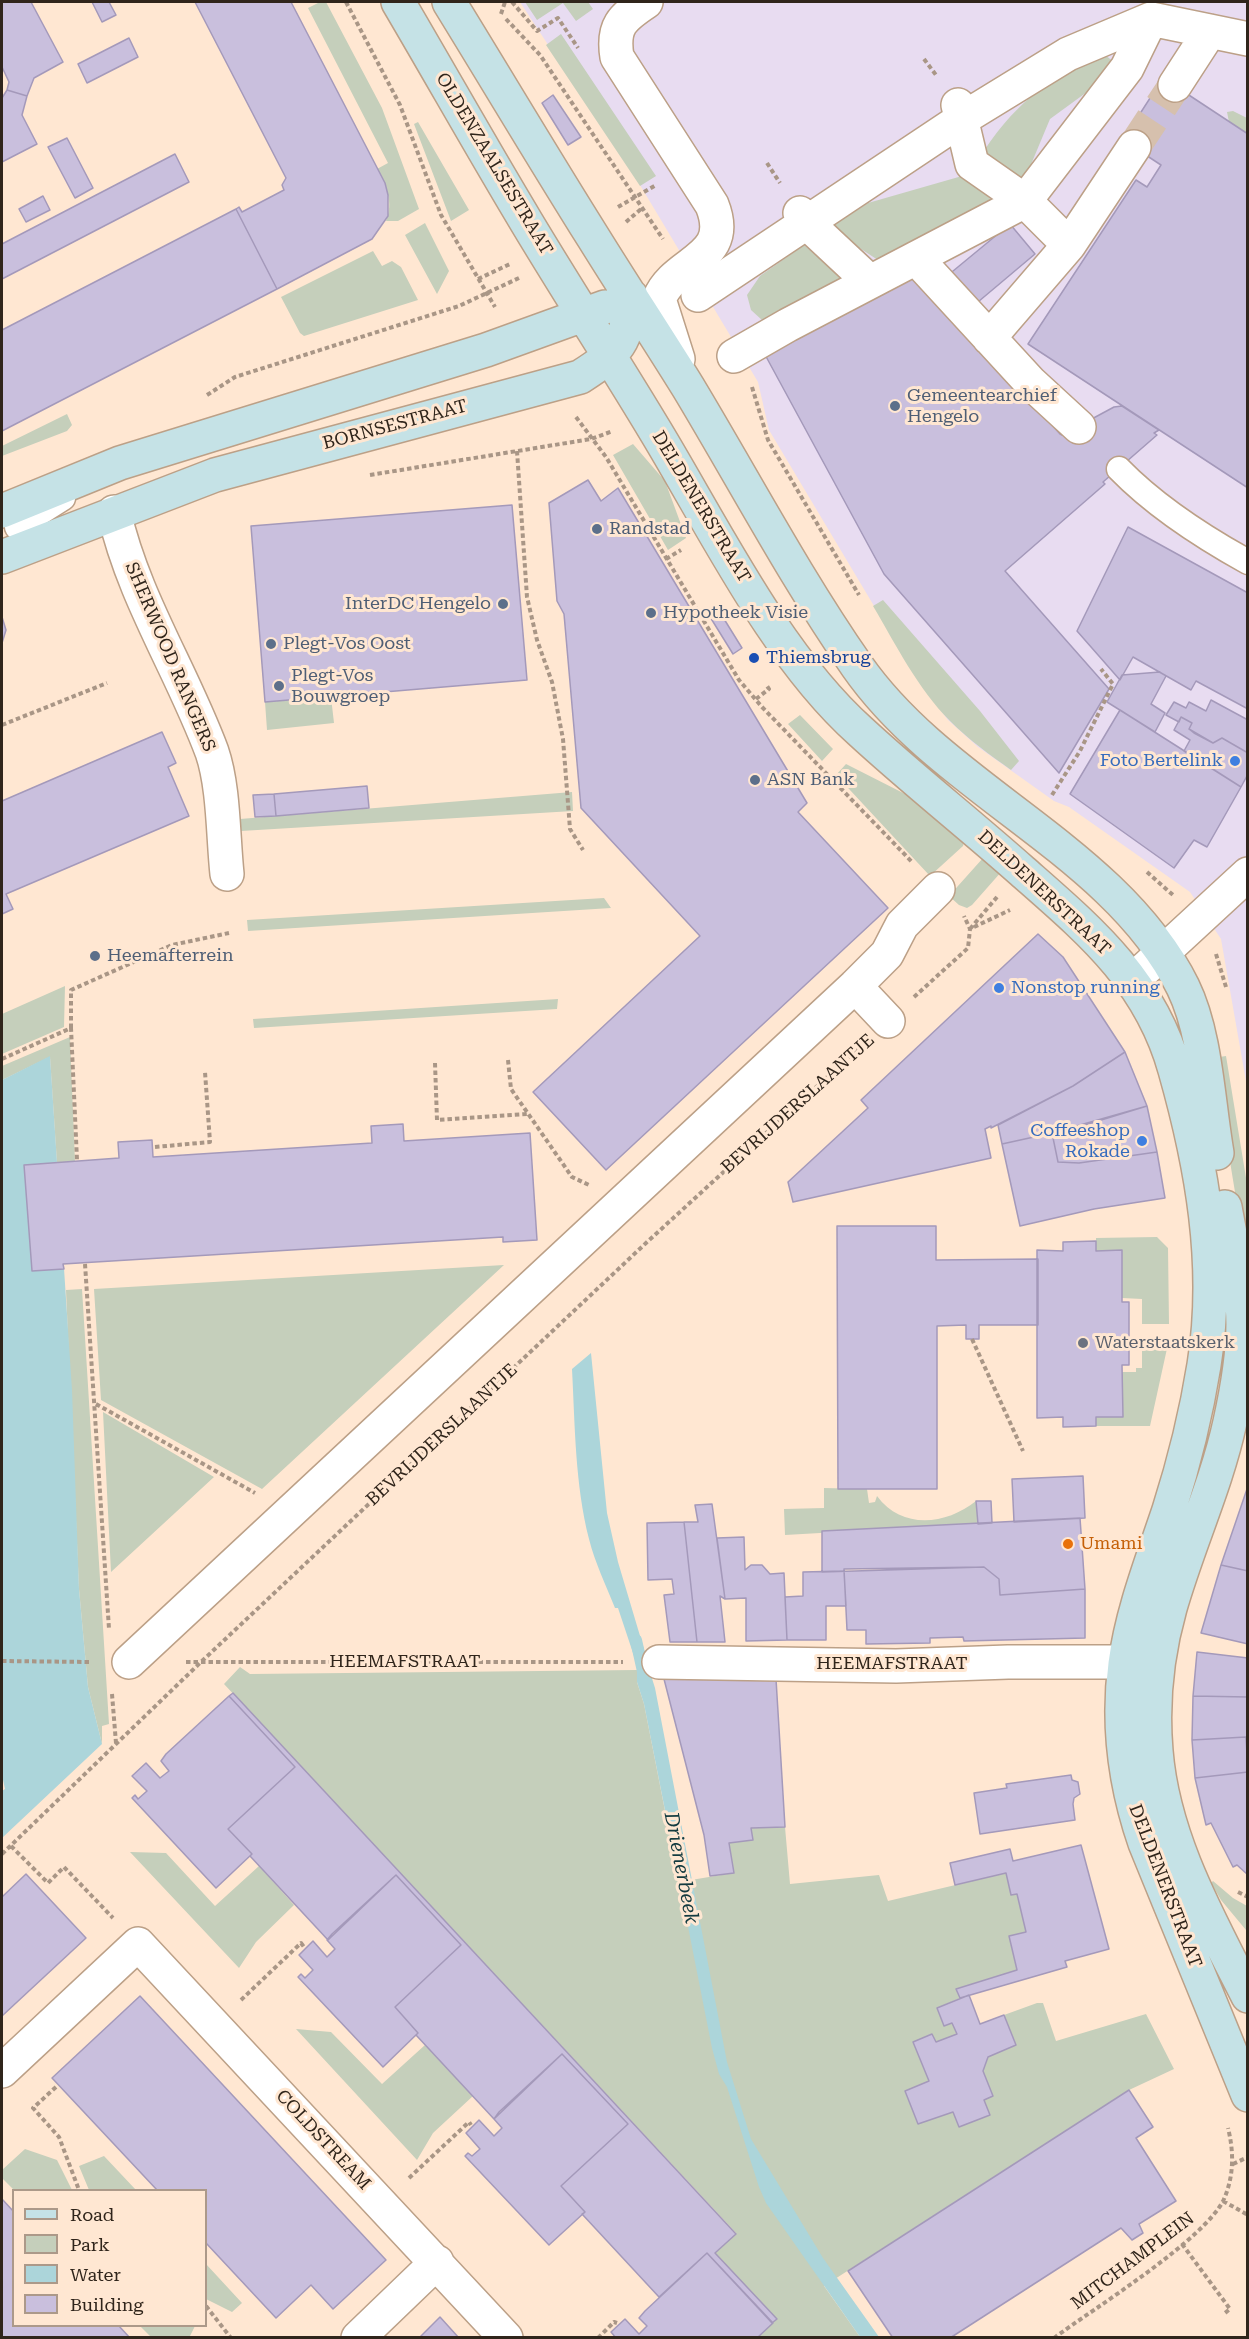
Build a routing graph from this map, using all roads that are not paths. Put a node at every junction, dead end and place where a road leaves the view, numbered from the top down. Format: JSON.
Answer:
{"nodes":[{"id":1,"x":449,"y":2,"type":"edge"},
{"id":2,"x":646,"y":2,"type":"edge"},
{"id":3,"x":401,"y":5,"type":"edge"},
{"id":4,"x":1141,"y":10,"type":"edge"},
{"id":5,"x":1210,"y":31,"type":"junction"},
{"id":6,"x":1248,"y":39,"type":"edge"},
{"id":7,"x":1175,"y":85,"type":"tunnel mouth"},
{"id":8,"x":960,"y":112,"type":"junction"},
{"id":9,"x":1134,"y":147,"type":"tunnel mouth"},
{"id":10,"x":1025,"y":201,"type":"junction"},
{"id":11,"x":804,"y":219,"type":"junction"},
{"id":12,"x":1069,"y":245,"type":"junction"},
{"id":13,"x":916,"y":258,"type":"junction"},
{"id":14,"x":684,"y":281,"type":"junction"},
{"id":15,"x":870,"y":282,"type":"junction"},
{"id":16,"x":632,"y":296,"type":"junction"},
{"id":17,"x":585,"y":315,"type":"junction"},
{"id":18,"x":989,"y":338,"type":"junction"},
{"id":19,"x":734,"y":356,"type":"road end"},
{"id":20,"x":609,"y":358,"type":"junction"},
{"id":21,"x":687,"y":386,"type":"junction"},
{"id":22,"x":1078,"y":427,"type":"dead end"},
{"id":23,"x":1119,"y":469,"type":"dead end"},
{"id":24,"x":114,"y":513,"type":"junction"},
{"id":25,"x":7,"y":524,"type":"edge"},
{"id":26,"x":2,"y":557,"type":"edge"},
{"id":27,"x":1248,"y":562,"type":"edge"},
{"id":28,"x":227,"y":874,"type":"dead end"},
{"id":29,"x":1248,"y":874,"type":"edge"},
{"id":30,"x":938,"y":889,"type":"road end"},
{"id":31,"x":1161,"y":954,"type":"junction"},
{"id":32,"x":1133,"y":980,"type":"junction"},
{"id":33,"x":855,"y":986,"type":"junction"},
{"id":34,"x":888,"y":1021,"type":"road end"},
{"id":35,"x":1245,"y":1321,"type":"edge"},
{"id":36,"x":117,"y":1662,"type":"road end"},
{"id":37,"x":659,"y":1662,"type":"dead end"},
{"id":38,"x":1125,"y":1662,"type":"junction"},
{"id":39,"x":1235,"y":1951,"type":"edge"},
{"id":40,"x":1248,"y":1996,"type":"edge"},
{"id":41,"x":1240,"y":2033,"type":"edge"},
{"id":42,"x":2,"y":2072,"type":"edge"},
{"id":43,"x":1248,"y":2095,"type":"edge"},
{"id":44,"x":436,"y":2262,"type":"junction"},
{"id":45,"x":358,"y":2337,"type":"edge"},
{"id":46,"x":506,"y":2337,"type":"edge"}],
"edges":[{"from":1,"to":16,"type":"main road"},
{"from":2,"to":14,"type":"street"},
{"from":3,"to":17,"type":"main road","name":"OLDENZAALSESTRAAT"},
{"from":4,"to":5,"type":"street"},
{"from":4,"to":8,"type":"street"},
{"from":4,"to":10,"type":"street"},
{"from":5,"to":6,"type":"street"},
{"from":5,"to":7,"type":"street"},
{"from":8,"to":10,"type":"street"},
{"from":8,"to":11,"type":"street"},
{"from":9,"to":12,"type":"street"},
{"from":10,"to":12,"type":"street"},
{"from":10,"to":13,"type":"street"},
{"from":11,"to":14,"type":"street"},
{"from":11,"to":15,"type":"street"},
{"from":12,"to":18,"type":"street"},
{"from":13,"to":15,"type":"street"},
{"from":13,"to":18,"type":"street"},
{"from":14,"to":16,"type":"street","name":"BORNSESTRAAT"},
{"from":14,"to":21,"type":"street"},
{"from":15,"to":19,"type":"street"},
{"from":16,"to":17,"type":"main road","name":"BORNSESTRAAT"},
{"from":16,"to":20,"type":"main road","name":"BORNSESTRAAT"},
{"from":16,"to":21,"type":"main road","name":"DELDENERSTRAAT"},
{"from":17,"to":20,"type":"main road","name":"DELDENERSTRAAT"},
{"from":17,"to":25,"type":"main road","name":"BORNSESTRAAT"},
{"from":18,"to":22,"type":"street"},
{"from":20,"to":24,"type":"main road","name":"BORNSESTRAAT"},
{"from":20,"to":32,"type":"main road","name":"DELDENERSTRAAT"},
{"from":21,"to":31,"type":"main road","name":"DELDENERSTRAAT"},
{"from":23,"to":27,"type":"lane"},
{"from":24,"to":25,"type":"lane","name":"BORNSESTRAAT"},
{"from":24,"to":26,"type":"main road","name":"BORNSESTRAAT"},
{"from":24,"to":28,"type":"street","name":"SHERWOOD RANGERS"},
{"from":29,"to":31,"type":"street"},
{"from":30,"to":33,"type":"street"},
{"from":31,"to":32,"type":"street"},
{"from":31,"to":35,"type":"main road","name":"DELDENERSTRAAT"},
{"from":32,"to":38,"type":"main road","name":"DELDENERSTRAAT"},
{"from":33,"to":34,"type":"street","name":"BEVRIJDERSLAANTJE"},
{"from":33,"to":36,"type":"street"},
{"from":35,"to":39,"type":"main road","name":"DELDENERSTRAAT"},
{"from":37,"to":38,"type":"street","name":"HEEMAFSTRAAT"},
{"from":38,"to":41,"type":"main road","name":"DELDENERSTRAAT"},
{"from":39,"to":40,"type":"main road","name":"DELDENERSTRAAT"},
{"from":41,"to":43,"type":"main road","name":"DELDENERSTRAAT"},
{"from":42,"to":44,"type":"street","name":"COLDSTREAM"},
{"from":44,"to":45,"type":"street"},
{"from":44,"to":46,"type":"street","name":"COLDSTREAM"}]}
